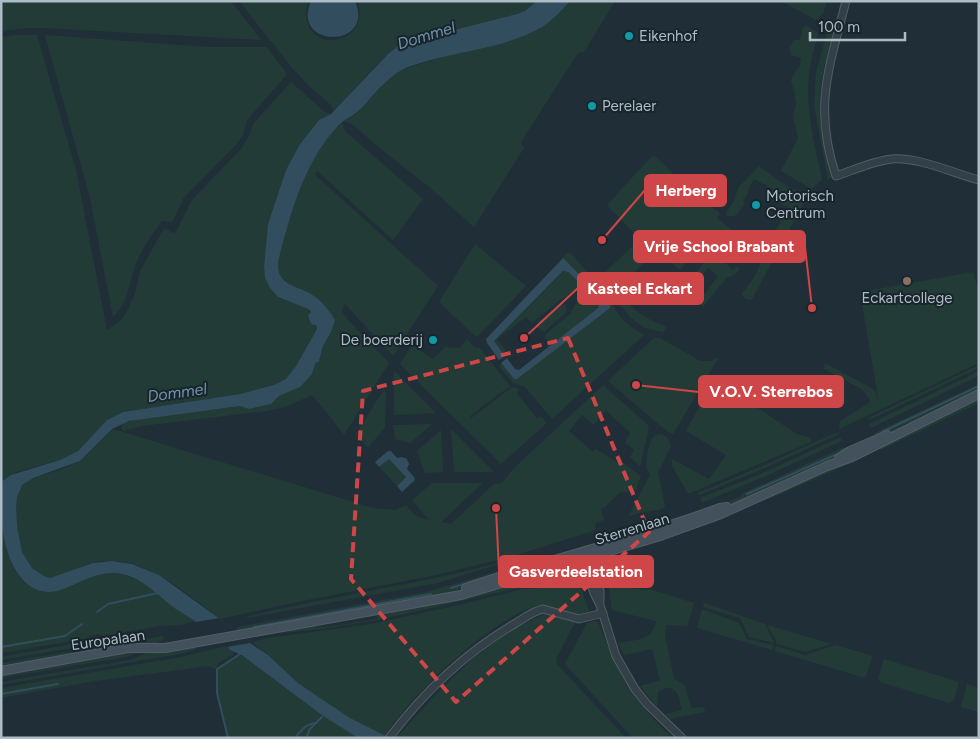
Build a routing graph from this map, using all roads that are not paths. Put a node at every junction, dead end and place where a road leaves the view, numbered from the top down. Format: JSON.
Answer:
{"nodes":[{"id":1,"x":846,"y":1,"type":"edge"},
{"id":2,"x":979,"y":180,"type":"edge"},
{"id":3,"x":979,"y":394,"type":"edge"},
{"id":4,"x":586,"y":555,"type":"junction"},
{"id":5,"x":603,"y":613,"type":"junction"},
{"id":6,"x":218,"y":639,"type":"joint"},
{"id":7,"x":1,"y":671,"type":"edge"},
{"id":8,"x":390,"y":736,"type":"edge"},
{"id":9,"x":682,"y":738,"type":"edge"}],
"edges":[{"from":1,"to":2,"type":"street"},
{"from":3,"to":4,"type":"main road","name":"Sterrenlaan"},
{"from":4,"to":5,"type":"street"},
{"from":4,"to":6,"type":"main road","name":"Sterrenlaan"},
{"from":5,"to":8,"type":"street"},
{"from":5,"to":9,"type":"street"},
{"from":6,"to":7,"type":"main road","name":"Europalaan"}]}
